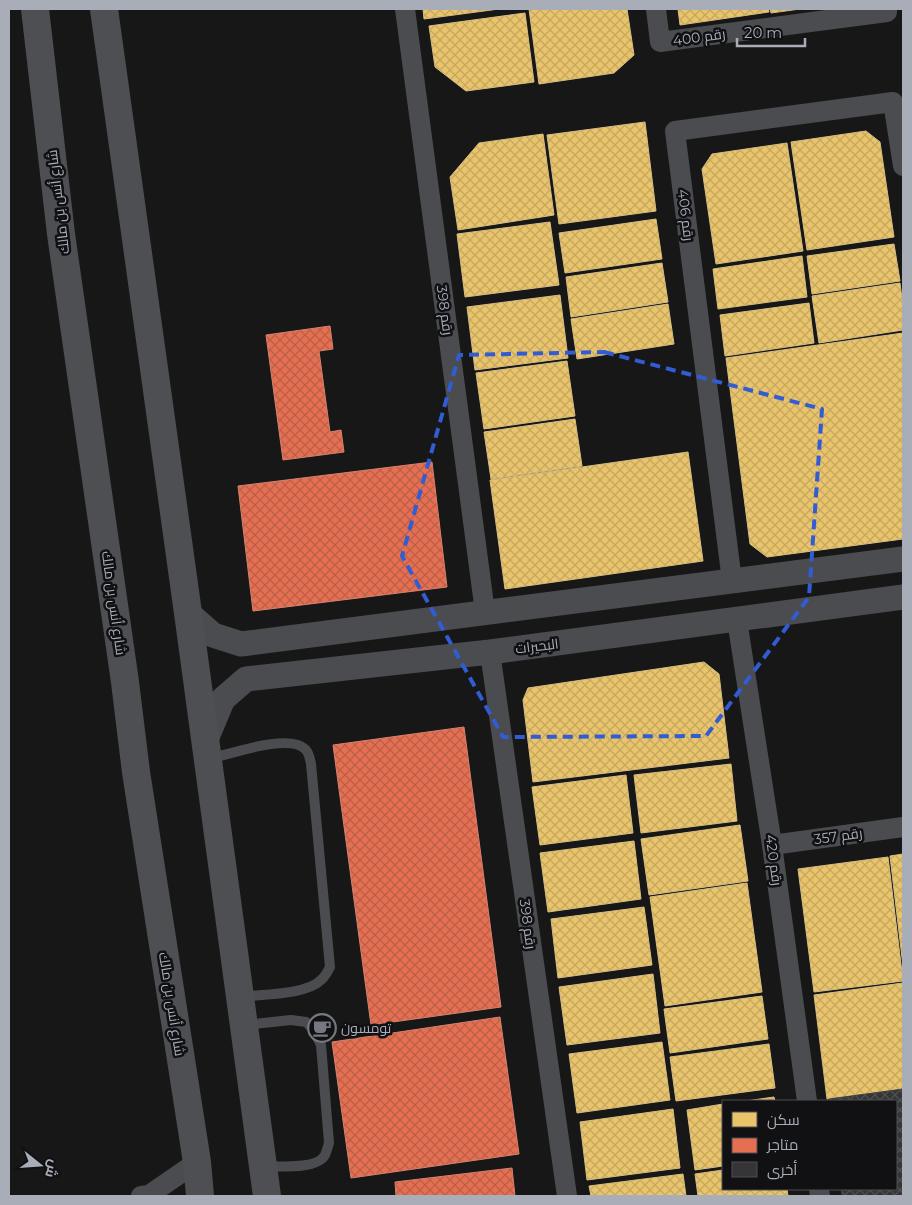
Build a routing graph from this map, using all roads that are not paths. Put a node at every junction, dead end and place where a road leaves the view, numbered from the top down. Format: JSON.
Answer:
{"nodes":[{"id":1,"x":35,"y":9,"type":"edge"},
{"id":2,"x":104,"y":9,"type":"edge"},
{"id":3,"x":405,"y":9,"type":"edge"},
{"id":4,"x":656,"y":9,"type":"edge"},
{"id":5,"x":887,"y":9,"type":"edge"},
{"id":6,"x":903,"y":166,"type":"edge"},
{"id":7,"x":903,"y":558,"type":"edge"},
{"id":8,"x":732,"y":581,"type":"junction"},
{"id":9,"x":903,"y":597,"type":"edge"},
{"id":10,"x":485,"y":612,"type":"junction"},
{"id":11,"x":188,"y":613,"type":"junction"},
{"id":12,"x":737,"y":620,"type":"junction"},
{"id":13,"x":298,"y":637,"type":"junction"},
{"id":14,"x":490,"y":652,"type":"junction"},
{"id":15,"x":297,"y":674,"type":"junction"},
{"id":16,"x":206,"y":751,"type":"junction"},
{"id":17,"x":903,"y":827,"type":"edge"},
{"id":18,"x":772,"y":844,"type":"junction"},
{"id":19,"x":239,"y":997,"type":"junction"},
{"id":20,"x":243,"y":1025,"type":"junction"},
{"id":21,"x":807,"y":1100,"type":"edge"},
{"id":22,"x":197,"y":1162,"type":"junction"},
{"id":23,"x":263,"y":1166,"type":"junction"},
{"id":24,"x":141,"y":1196,"type":"edge"},
{"id":25,"x":200,"y":1196,"type":"edge"},
{"id":26,"x":267,"y":1196,"type":"edge"},
{"id":27,"x":567,"y":1196,"type":"edge"}],
"edges":[{"from":1,"to":22,"type":"main road","name":"شارع أنس بن مالك"},
{"from":2,"to":11,"type":"main road"},
{"from":3,"to":10,"type":"street","name":"رقم 398"},
{"from":4,"to":5,"type":"street","name":"رقم 400"},
{"from":6,"to":8,"type":"street","name":"رقم 406"},
{"from":7,"to":8,"type":"street"},
{"from":8,"to":10,"type":"street"},
{"from":9,"to":12,"type":"street","name":"البحيرات"},
{"from":10,"to":13,"type":"street"},
{"from":11,"to":13,"type":"street"},
{"from":11,"to":16,"type":"main road"},
{"from":12,"to":14,"type":"street","name":"البحيرات"},
{"from":12,"to":18,"type":"street","name":"رقم 420"},
{"from":13,"to":15,"type":"street"},
{"from":14,"to":15,"type":"street","name":"البحيرات"},
{"from":14,"to":27,"type":"street","name":"رقم 398"},
{"from":15,"to":16,"type":"street","name":"البحيرات"},
{"from":16,"to":19,"type":"main road"},
{"from":16,"to":19,"type":"lane"},
{"from":17,"to":18,"type":"street","name":"رقم 357"},
{"from":18,"to":21,"type":"street","name":"رقم 420"},
{"from":19,"to":20,"type":"main road"},
{"from":20,"to":23,"type":"main road"},
{"from":20,"to":23,"type":"lane"},
{"from":22,"to":24,"type":"street"},
{"from":22,"to":25,"type":"main road","name":"شارع أنس بن مالك"},
{"from":23,"to":26,"type":"main road"}]}
